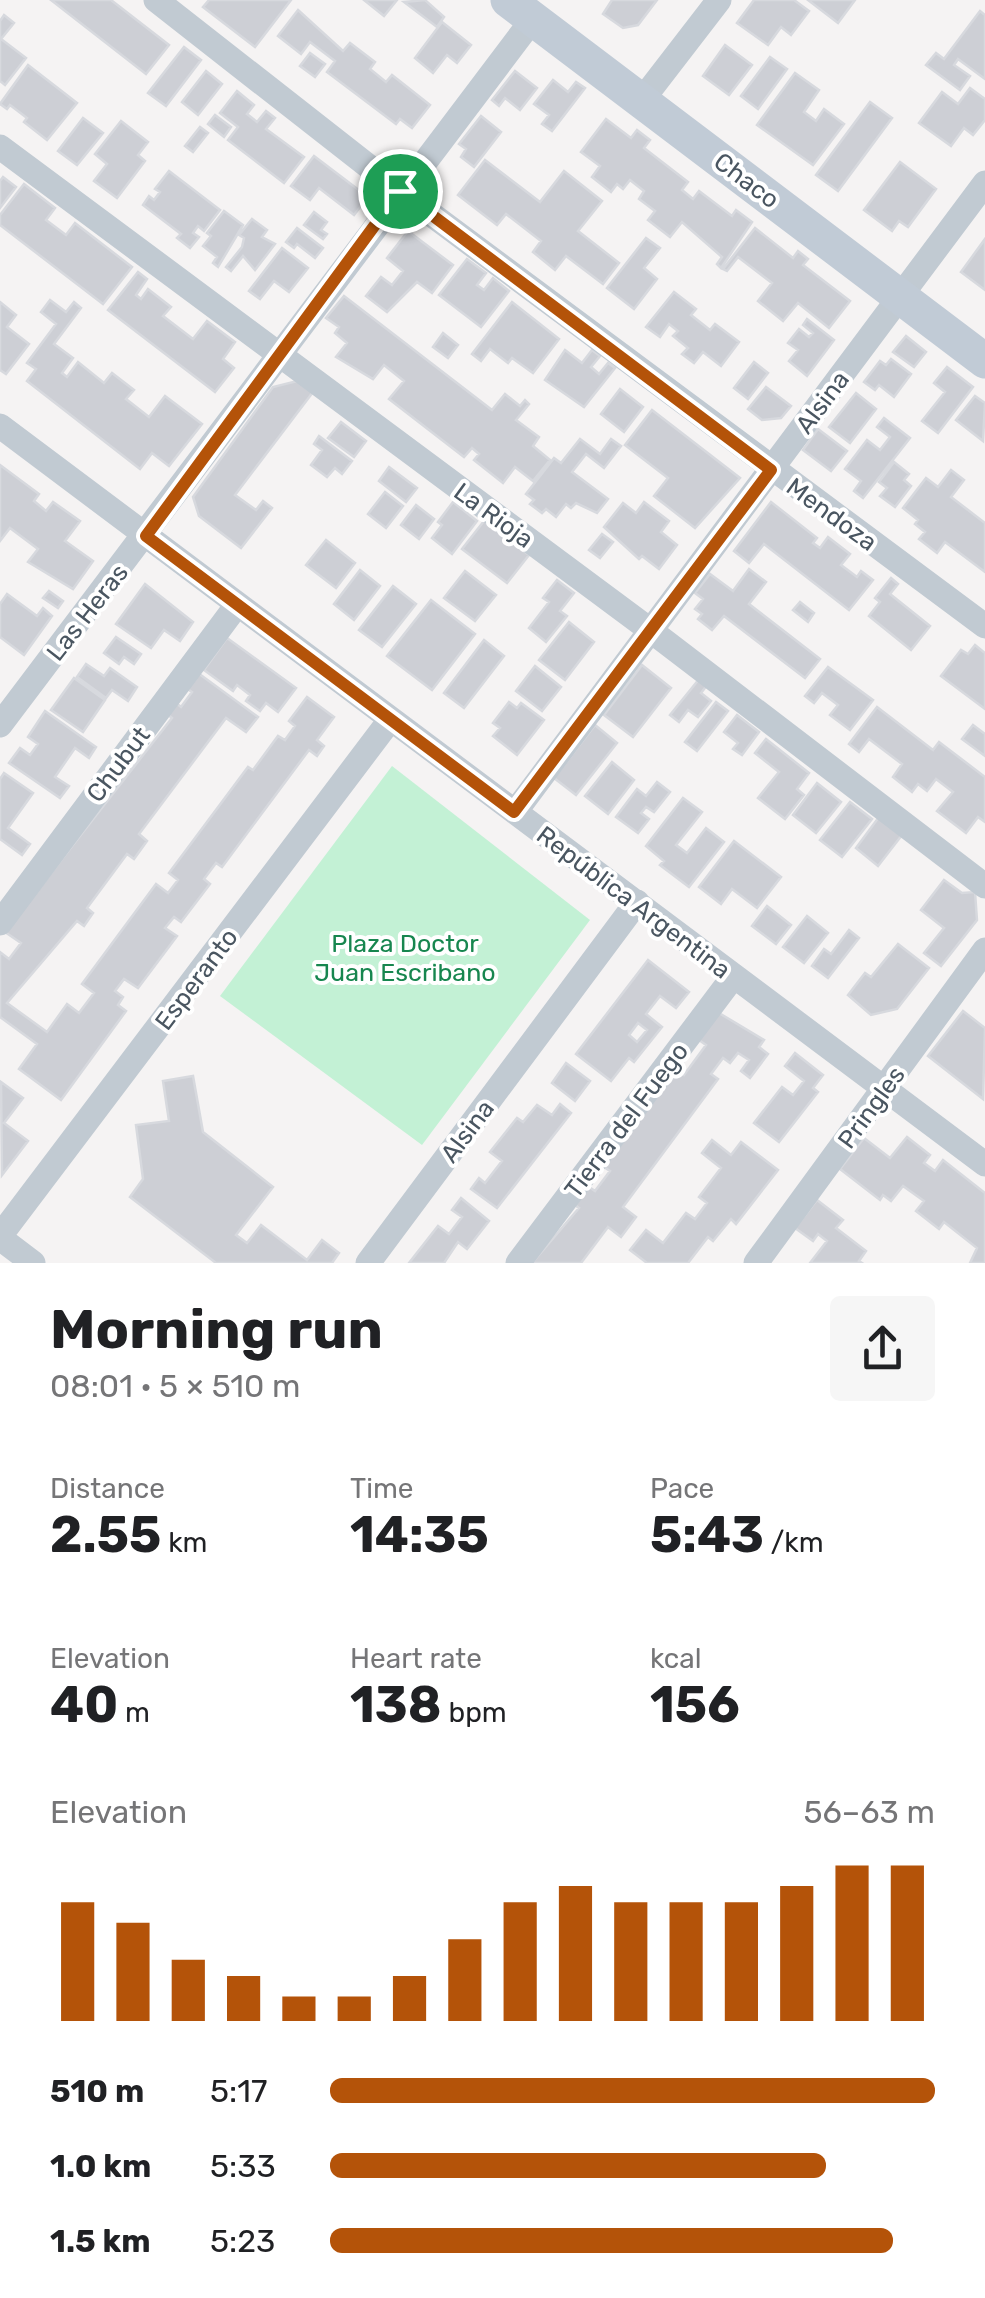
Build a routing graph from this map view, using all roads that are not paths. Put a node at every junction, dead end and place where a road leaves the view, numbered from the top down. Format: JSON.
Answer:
{"nodes":[{"id":1,"x":156,"y":0,"type":"edge"},
{"id":2,"x":719,"y":0,"type":"edge"},
{"id":3,"x":520,"y":10,"type":"edge"},
{"id":4,"x":642,"y":100,"type":"junction"},
{"id":5,"x":0,"y":147,"type":"edge"},
{"id":6,"x":985,"y":183,"type":"edge"},
{"id":7,"x":400,"y":191,"type":"junction"},
{"id":8,"x":900,"y":297,"type":"junction"},
{"id":9,"x":279,"y":356,"type":"junction"},
{"id":10,"x":985,"y":360,"type":"edge"},
{"id":11,"x":0,"y":426,"type":"edge"},
{"id":12,"x":771,"y":470,"type":"junction"},
{"id":13,"x":146,"y":536,"type":"junction"},
{"id":14,"x":237,"y":605,"type":"junction"},
{"id":15,"x":985,"y":626,"type":"edge"},
{"id":16,"x":650,"y":630,"type":"junction"},
{"id":17,"x":4,"y":711,"type":"edge"},
{"id":18,"x":390,"y":720,"type":"junction"},
{"id":19,"x":514,"y":812,"type":"junction"},
{"id":20,"x":985,"y":886,"type":"edge"},
{"id":21,"x":637,"y":902,"type":"junction"},
{"id":22,"x":0,"y":923,"type":"edge"},
{"id":23,"x":985,"y":950,"type":"edge"},
{"id":24,"x":733,"y":977,"type":"junction"},
{"id":25,"x":884,"y":1090,"type":"junction"},
{"id":26,"x":985,"y":1164,"type":"edge"},
{"id":27,"x":0,"y":1237,"type":"edge"},
{"id":28,"x":33,"y":1263,"type":"edge"},
{"id":29,"x":368,"y":1263,"type":"edge"},
{"id":30,"x":518,"y":1263,"type":"edge"},
{"id":31,"x":756,"y":1263,"type":"edge"}],
"edges":[{"from":1,"to":7,"type":"street","name":"Mendoza"},
{"from":2,"to":4,"type":"street"},
{"from":3,"to":4,"type":"main road","name":"Chaco"},
{"from":3,"to":7,"type":"street","name":"Las Heras"},
{"from":4,"to":8,"type":"main road","name":"Chaco"},
{"from":5,"to":9,"type":"street","name":"La Rioja"},
{"from":6,"to":8,"type":"street","name":"Alsina"},
{"from":7,"to":9,"type":"street","name":"Las Heras"},
{"from":7,"to":12,"type":"street","name":"Mendoza"},
{"from":8,"to":10,"type":"main road","name":"Chaco"},
{"from":8,"to":12,"type":"street","name":"Alsina"},
{"from":9,"to":13,"type":"street","name":"Las Heras"},
{"from":9,"to":16,"type":"street","name":"La Rioja"},
{"from":11,"to":13,"type":"street","name":"República Argentina"},
{"from":12,"to":15,"type":"street","name":"Mendoza"},
{"from":12,"to":16,"type":"street","name":"Alsina"},
{"from":13,"to":14,"type":"street","name":"República Argentina"},
{"from":13,"to":17,"type":"street","name":"Las Heras"},
{"from":14,"to":18,"type":"street","name":"República Argentina"},
{"from":14,"to":22,"type":"street","name":"Chubut"},
{"from":16,"to":19,"type":"street","name":"Alsina"},
{"from":16,"to":20,"type":"street","name":"La Rioja"},
{"from":18,"to":19,"type":"street","name":"República Argentina"},
{"from":18,"to":27,"type":"street","name":"Esperanto"},
{"from":19,"to":21,"type":"street","name":"República Argentina"},
{"from":21,"to":24,"type":"street","name":"República Argentina"},
{"from":21,"to":29,"type":"street","name":"Alsina"},
{"from":23,"to":25,"type":"street","name":"Pringles"},
{"from":24,"to":25,"type":"street","name":"República Argentina"},
{"from":24,"to":30,"type":"street","name":"Tierra del Fuego"},
{"from":25,"to":26,"type":"street","name":"República Argentina"},
{"from":25,"to":31,"type":"street","name":"Pringles"},
{"from":27,"to":28,"type":"street"}]}
